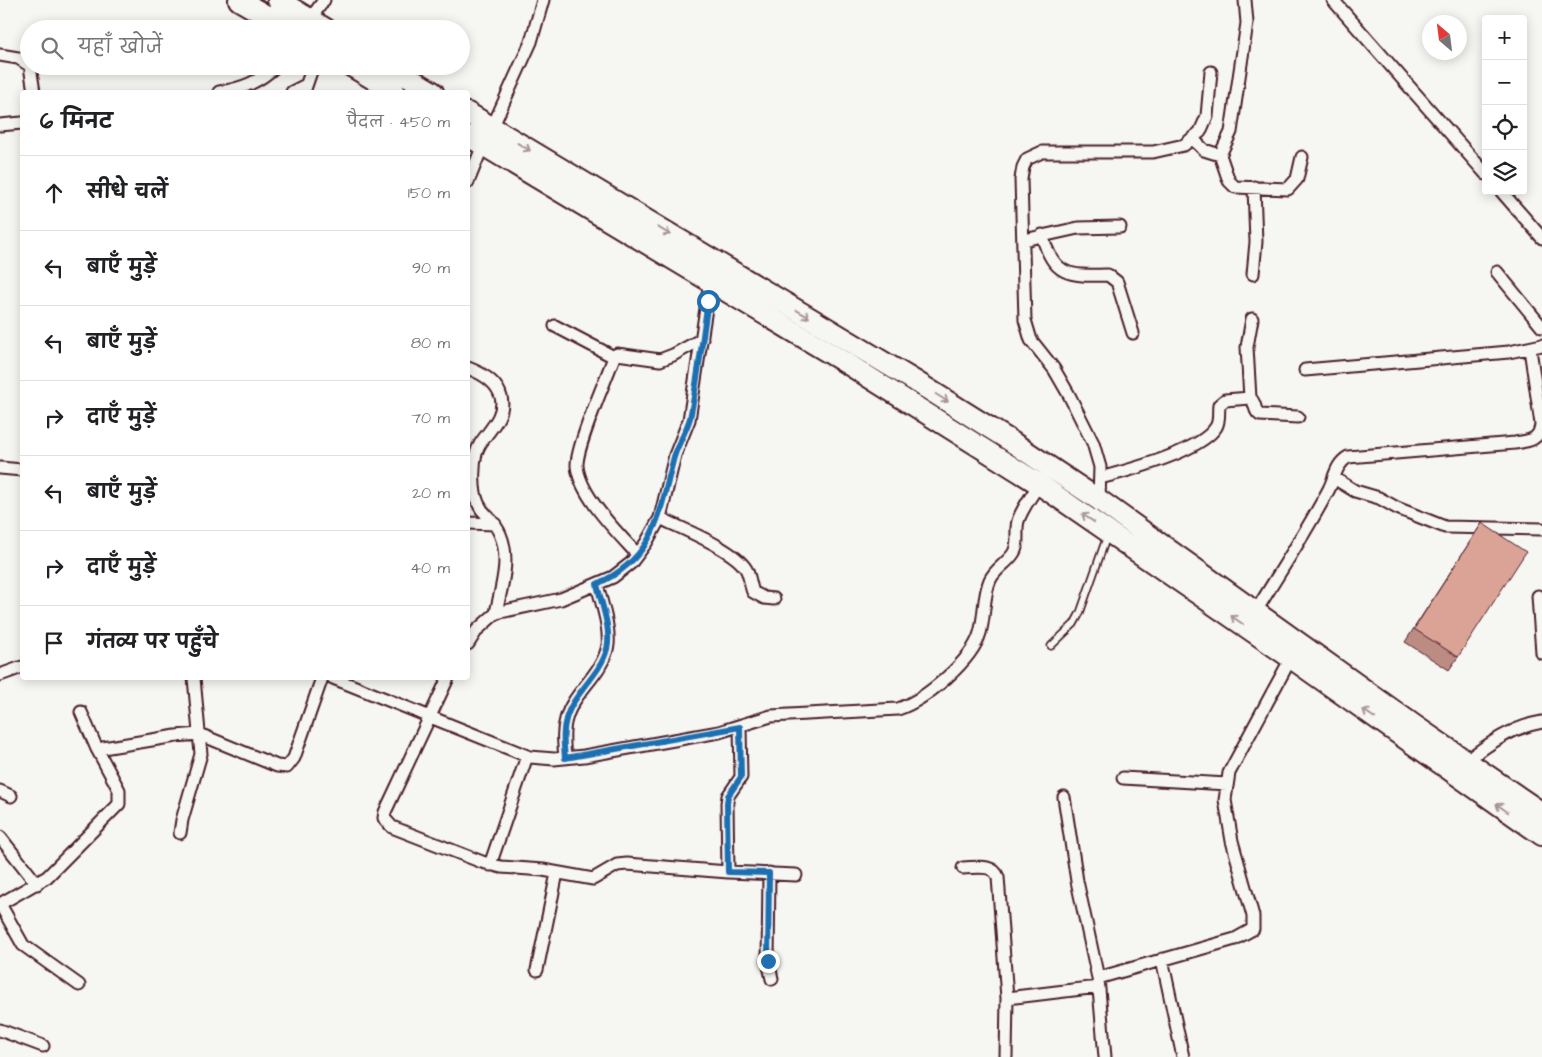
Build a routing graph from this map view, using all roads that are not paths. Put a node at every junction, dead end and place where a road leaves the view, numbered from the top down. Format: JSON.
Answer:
{"nodes":[{"id":1,"x":240,"y":0,"type":"edge"},
{"id":2,"x":278,"y":0,"type":"edge"},
{"id":3,"x":324,"y":0,"type":"edge"},
{"id":4,"x":543,"y":0,"type":"edge"},
{"id":5,"x":1245,"y":0,"type":"edge"},
{"id":6,"x":1333,"y":0,"type":"edge"},
{"id":7,"x":274,"y":20,"type":"edge"},
{"id":8,"x":305,"y":20,"type":"edge"},
{"id":9,"x":316,"y":20,"type":"edge"},
{"id":10,"x":0,"y":55,"type":"edge"},
{"id":11,"x":20,"y":59,"type":"edge"},
{"id":12,"x":1211,"y":72,"type":"dead end"},
{"id":13,"x":31,"y":75,"type":"edge"},
{"id":14,"x":267,"y":75,"type":"edge"},
{"id":15,"x":310,"y":75,"type":"edge"},
{"id":16,"x":366,"y":75,"type":"edge"},
{"id":17,"x":404,"y":75,"type":"edge"},
{"id":18,"x":305,"y":89,"type":"edge"},
{"id":19,"x":34,"y":90,"type":"edge"},
{"id":20,"x":234,"y":90,"type":"edge"},
{"id":21,"x":392,"y":90,"type":"edge"},
{"id":22,"x":430,"y":90,"type":"edge"},
{"id":23,"x":470,"y":117,"type":"edge"},
{"id":24,"x":20,"y":123,"type":"edge"},
{"id":25,"x":0,"y":124,"type":"edge"},
{"id":26,"x":481,"y":136,"type":"edge"},
{"id":27,"x":1193,"y":139,"type":"junction"},
{"id":28,"x":1220,"y":155,"type":"junction"},
{"id":29,"x":1302,"y":157,"type":"dead end"},
{"id":30,"x":1482,"y":169,"type":"edge"},
{"id":31,"x":470,"y":175,"type":"edge"},
{"id":32,"x":1254,"y":188,"type":"junction"},
{"id":33,"x":1504,"y":195,"type":"edge"},
{"id":34,"x":1120,"y":227,"type":"dead end"},
{"id":35,"x":1042,"y":236,"type":"junction"},
{"id":36,"x":1542,"y":238,"type":"edge"},
{"id":37,"x":1024,"y":240,"type":"junction"},
{"id":38,"x":1497,"y":272,"type":"dead end"},
{"id":39,"x":1254,"y":274,"type":"dead end"},
{"id":40,"x":710,"y":282,"type":"junction"},
{"id":41,"x":1252,"y":319,"type":"dead end"},
{"id":42,"x":555,"y":326,"type":"dead end"},
{"id":43,"x":1542,"y":327,"type":"edge"},
{"id":44,"x":1133,"y":332,"type":"dead end"},
{"id":45,"x":702,"y":339,"type":"junction"},
{"id":46,"x":1536,"y":347,"type":"edge"},
{"id":47,"x":614,"y":357,"type":"junction"},
{"id":48,"x":470,"y":369,"type":"edge"},
{"id":49,"x":1304,"y":370,"type":"dead end"},
{"id":50,"x":1250,"y":398,"type":"junction"},
{"id":51,"x":1298,"y":417,"type":"dead end"},
{"id":52,"x":0,"y":468,"type":"edge"},
{"id":53,"x":20,"y":470,"type":"edge"},
{"id":54,"x":1100,"y":478,"type":"junction"},
{"id":55,"x":1334,"y":478,"type":"junction"},
{"id":56,"x":1039,"y":484,"type":"junction"},
{"id":57,"x":1099,"y":500,"type":"junction"},
{"id":58,"x":660,"y":518,"type":"junction"},
{"id":59,"x":470,"y":523,"type":"edge"},
{"id":60,"x":495,"y":524,"type":"junction"},
{"id":61,"x":1542,"y":529,"type":"edge"},
{"id":62,"x":1109,"y":532,"type":"junction"},
{"id":63,"x":637,"y":554,"type":"junction"},
{"id":64,"x":597,"y":584,"type":"junction"},
{"id":65,"x":1538,"y":596,"type":"dead end"},
{"id":66,"x":774,"y":599,"type":"dead end"},
{"id":67,"x":1256,"y":611,"type":"junction"},
{"id":68,"x":496,"y":613,"type":"junction"},
{"id":69,"x":1541,"y":623,"type":"edge"},
{"id":70,"x":470,"y":641,"type":"edge"},
{"id":71,"x":1051,"y":646,"type":"dead end"},
{"id":72,"x":1542,"y":653,"type":"edge"},
{"id":73,"x":1291,"y":658,"type":"junction"},
{"id":74,"x":20,"y":668,"type":"edge"},
{"id":75,"x":0,"y":675,"type":"edge"},
{"id":76,"x":194,"y":680,"type":"edge"},
{"id":77,"x":321,"y":680,"type":"edge"},
{"id":78,"x":339,"y":680,"type":"edge"},
{"id":79,"x":447,"y":680,"type":"edge"},
{"id":80,"x":81,"y":712,"type":"dead end"},
{"id":81,"x":428,"y":716,"type":"junction"},
{"id":82,"x":1542,"y":722,"type":"edge"},
{"id":83,"x":740,"y":727,"type":"junction"},
{"id":84,"x":199,"y":734,"type":"junction"},
{"id":85,"x":97,"y":750,"type":"junction"},
{"id":86,"x":527,"y":756,"type":"junction"},
{"id":87,"x":565,"y":758,"type":"junction"},
{"id":88,"x":1466,"y":761,"type":"junction"},
{"id":89,"x":1123,"y":778,"type":"dead end"},
{"id":90,"x":1227,"y":784,"type":"junction"},
{"id":91,"x":0,"y":791,"type":"edge"},
{"id":92,"x":11,"y":796,"type":"dead end"},
{"id":93,"x":1064,"y":797,"type":"dead end"},
{"id":94,"x":1542,"y":813,"type":"edge"},
{"id":95,"x":180,"y":833,"type":"dead end"},
{"id":96,"x":1542,"y":835,"type":"edge"},
{"id":97,"x":0,"y":837,"type":"edge"},
{"id":98,"x":490,"y":865,"type":"junction"},
{"id":99,"x":963,"y":868,"type":"dead end"},
{"id":100,"x":728,"y":872,"type":"junction"},
{"id":101,"x":557,"y":873,"type":"junction"},
{"id":102,"x":769,"y":873,"type":"junction"},
{"id":103,"x":796,"y":875,"type":"dead end"},
{"id":104,"x":37,"y":884,"type":"junction"},
{"id":105,"x":1162,"y":959,"type":"junction"},
{"id":106,"x":537,"y":970,"type":"dead end"},
{"id":107,"x":772,"y":979,"type":"dead end"},
{"id":108,"x":1098,"y":983,"type":"junction"},
{"id":109,"x":79,"y":985,"type":"dead end"},
{"id":110,"x":1007,"y":998,"type":"junction"},
{"id":111,"x":0,"y":1030,"type":"edge"},
{"id":112,"x":43,"y":1046,"type":"dead end"},
{"id":113,"x":1006,"y":1057,"type":"edge"},
{"id":114,"x":1105,"y":1057,"type":"edge"},
{"id":115,"x":1183,"y":1057,"type":"edge"}],
"edges":[{"from":1,"to":7,"type":"highway"},
{"from":2,"to":8,"type":"highway"},
{"from":3,"to":9,"type":"street"},
{"from":4,"to":26,"type":"street"},
{"from":5,"to":28,"type":"street"},
{"from":6,"to":30,"type":"street"},
{"from":10,"to":11,"type":"street"},
{"from":12,"to":27,"type":"street"},
{"from":13,"to":19,"type":"street"},
{"from":14,"to":20,"type":"street"},
{"from":15,"to":18,"type":"street"},
{"from":16,"to":21,"type":"highway"},
{"from":17,"to":22,"type":"highway"},
{"from":23,"to":26,"type":"highway"},
{"from":24,"to":25,"type":"street"},
{"from":26,"to":31,"type":"street"},
{"from":26,"to":40,"type":"highway"},
{"from":26,"to":57,"type":"highway","one_way":true},
{"from":27,"to":28,"type":"street"},
{"from":27,"to":37,"type":"street"},
{"from":28,"to":32,"type":"street"},
{"from":29,"to":32,"type":"street"},
{"from":32,"to":39,"type":"street"},
{"from":33,"to":36,"type":"street"},
{"from":34,"to":35,"type":"street"},
{"from":35,"to":37,"type":"street"},
{"from":35,"to":44,"type":"street"},
{"from":37,"to":54,"type":"street"},
{"from":38,"to":43,"type":"street"},
{"from":40,"to":45,"type":"street"},
{"from":40,"to":56,"type":"highway"},
{"from":41,"to":50,"type":"street"},
{"from":42,"to":47,"type":"street"},
{"from":45,"to":47,"type":"street"},
{"from":45,"to":58,"type":"street"},
{"from":46,"to":49,"type":"street"},
{"from":46,"to":55,"type":"street"},
{"from":47,"to":63,"type":"street"},
{"from":48,"to":60,"type":"street"},
{"from":50,"to":51,"type":"street"},
{"from":50,"to":54,"type":"street"},
{"from":52,"to":53,"type":"street"},
{"from":54,"to":57,"type":"street"},
{"from":55,"to":61,"type":"street"},
{"from":55,"to":67,"type":"street"},
{"from":62,"to":56,"type":"highway","one_way":true},
{"from":56,"to":83,"type":"street"},
{"from":57,"to":67,"type":"highway"},
{"from":58,"to":63,"type":"street"},
{"from":58,"to":66,"type":"street"},
{"from":59,"to":60,"type":"street"},
{"from":60,"to":68,"type":"street"},
{"from":62,"to":71,"type":"lane"},
{"from":73,"to":62,"type":"highway","one_way":true},
{"from":63,"to":64,"type":"street"},
{"from":64,"to":68,"type":"street"},
{"from":64,"to":87,"type":"street"},
{"from":65,"to":69,"type":"street"},
{"from":67,"to":88,"type":"highway"},
{"from":68,"to":70,"type":"street"},
{"from":69,"to":72,"type":"street"},
{"from":73,"to":90,"type":"street"},
{"from":96,"to":73,"type":"highway","one_way":true},
{"from":74,"to":75,"type":"street"},
{"from":76,"to":84,"type":"street"},
{"from":77,"to":84,"type":"street"},
{"from":78,"to":81,"type":"street"},
{"from":79,"to":81,"type":"street"},
{"from":80,"to":85,"type":"street"},
{"from":81,"to":86,"type":"street"},
{"from":81,"to":98,"type":"street"},
{"from":82,"to":88,"type":"street"},
{"from":83,"to":87,"type":"street"},
{"from":83,"to":100,"type":"street"},
{"from":84,"to":85,"type":"street"},
{"from":84,"to":95,"type":"street"},
{"from":85,"to":104,"type":"street"},
{"from":86,"to":87,"type":"street"},
{"from":86,"to":98,"type":"street"},
{"from":88,"to":94,"type":"highway"},
{"from":89,"to":90,"type":"street"},
{"from":90,"to":105,"type":"street"},
{"from":91,"to":92,"type":"street"},
{"from":93,"to":108,"type":"street"},
{"from":97,"to":104,"type":"street"},
{"from":98,"to":101,"type":"street"},
{"from":99,"to":110,"type":"street"},
{"from":100,"to":101,"type":"street"},
{"from":100,"to":102,"type":"street"},
{"from":101,"to":106,"type":"street"},
{"from":102,"to":103,"type":"street"},
{"from":102,"to":107,"type":"street"},
{"from":104,"to":109,"type":"street"},
{"from":105,"to":108,"type":"street"},
{"from":105,"to":115,"type":"street"},
{"from":108,"to":110,"type":"street"},
{"from":108,"to":114,"type":"street"},
{"from":110,"to":113,"type":"street"},
{"from":111,"to":112,"type":"street"}]}
